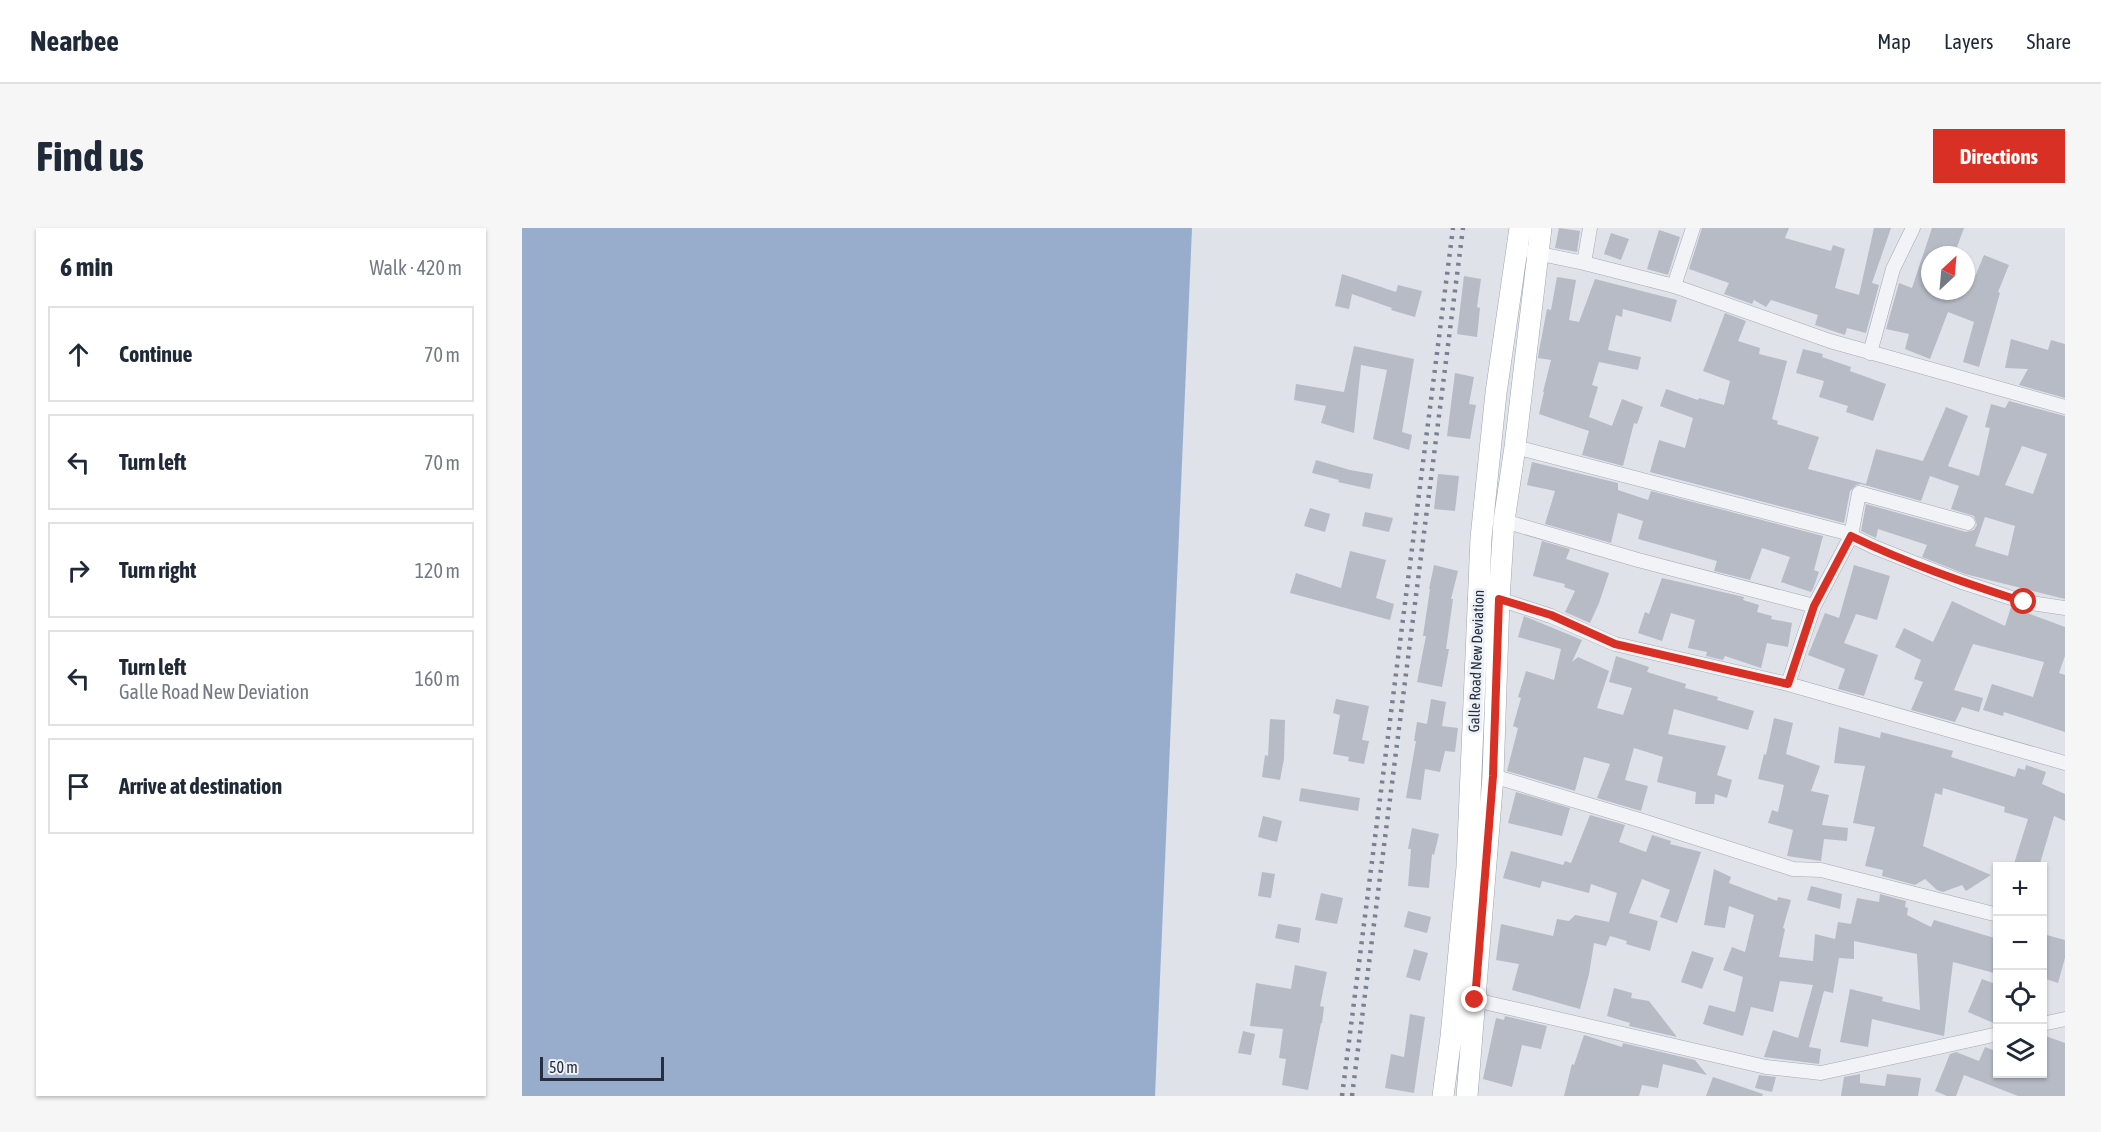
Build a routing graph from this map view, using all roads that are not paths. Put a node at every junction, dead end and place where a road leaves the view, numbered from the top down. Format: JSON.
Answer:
{"nodes":[{"id":1,"x":1541,"y":228,"type":"edge"},
{"id":2,"x":1590,"y":228,"type":"edge"},
{"id":3,"x":1693,"y":228,"type":"edge"},
{"id":4,"x":1913,"y":228,"type":"edge"},
{"id":5,"x":1519,"y":238,"type":"edge"},
{"id":6,"x":1538,"y":255,"type":"junction"},
{"id":7,"x":1584,"y":263,"type":"junction"},
{"id":8,"x":1674,"y":286,"type":"junction"},
{"id":9,"x":1870,"y":353,"type":"junction"},
{"id":10,"x":2065,"y":407,"type":"edge"},
{"id":11,"x":1515,"y":447,"type":"junction"},
{"id":12,"x":1504,"y":521,"type":"junction"},
{"id":13,"x":1968,"y":523,"type":"dead end"},
{"id":14,"x":1851,"y":536,"type":"junction"},
{"id":15,"x":1499,"y":599,"type":"junction"},
{"id":16,"x":1814,"y":606,"type":"junction"},
{"id":17,"x":2065,"y":608,"type":"edge"},
{"id":18,"x":1788,"y":684,"type":"junction"},
{"id":19,"x":2065,"y":763,"type":"edge"},
{"id":20,"x":1493,"y":776,"type":"junction"},
{"id":21,"x":1993,"y":914,"type":"edge"},
{"id":22,"x":1475,"y":1000,"type":"junction"},
{"id":23,"x":2065,"y":1019,"type":"edge"},
{"id":24,"x":2047,"y":1023,"type":"edge"},
{"id":25,"x":1993,"y":1035,"type":"edge"},
{"id":26,"x":1443,"y":1096,"type":"edge"},
{"id":27,"x":1467,"y":1096,"type":"edge"}],
"edges":[{"from":1,"to":6,"type":"main road","name":"Galle Road New Deviation"},
{"from":2,"to":7,"type":"street"},
{"from":3,"to":8,"type":"street"},
{"from":4,"to":9,"type":"street"},
{"from":5,"to":6,"type":"street"},
{"from":5,"to":26,"type":"main road","name":"Galle Road New Deviation"},
{"from":6,"to":7,"type":"street"},
{"from":6,"to":11,"type":"main road","name":"Galle Road New Deviation"},
{"from":7,"to":8,"type":"street"},
{"from":8,"to":9,"type":"street"},
{"from":9,"to":10,"type":"street"},
{"from":11,"to":12,"type":"main road","name":"Galle Road New Deviation"},
{"from":11,"to":14,"type":"street"},
{"from":12,"to":15,"type":"main road","name":"Galle Road New Deviation"},
{"from":12,"to":16,"type":"street"},
{"from":13,"to":14,"type":"street"},
{"from":14,"to":16,"type":"street"},
{"from":14,"to":17,"type":"street"},
{"from":15,"to":18,"type":"street"},
{"from":15,"to":20,"type":"main road","name":"Galle Road New Deviation"},
{"from":16,"to":18,"type":"street"},
{"from":18,"to":19,"type":"street"},
{"from":20,"to":21,"type":"street"},
{"from":20,"to":22,"type":"main road","name":"Galle Road New Deviation"},
{"from":22,"to":25,"type":"street"},
{"from":22,"to":27,"type":"main road","name":"Galle Road New Deviation"},
{"from":23,"to":24,"type":"street"}]}
